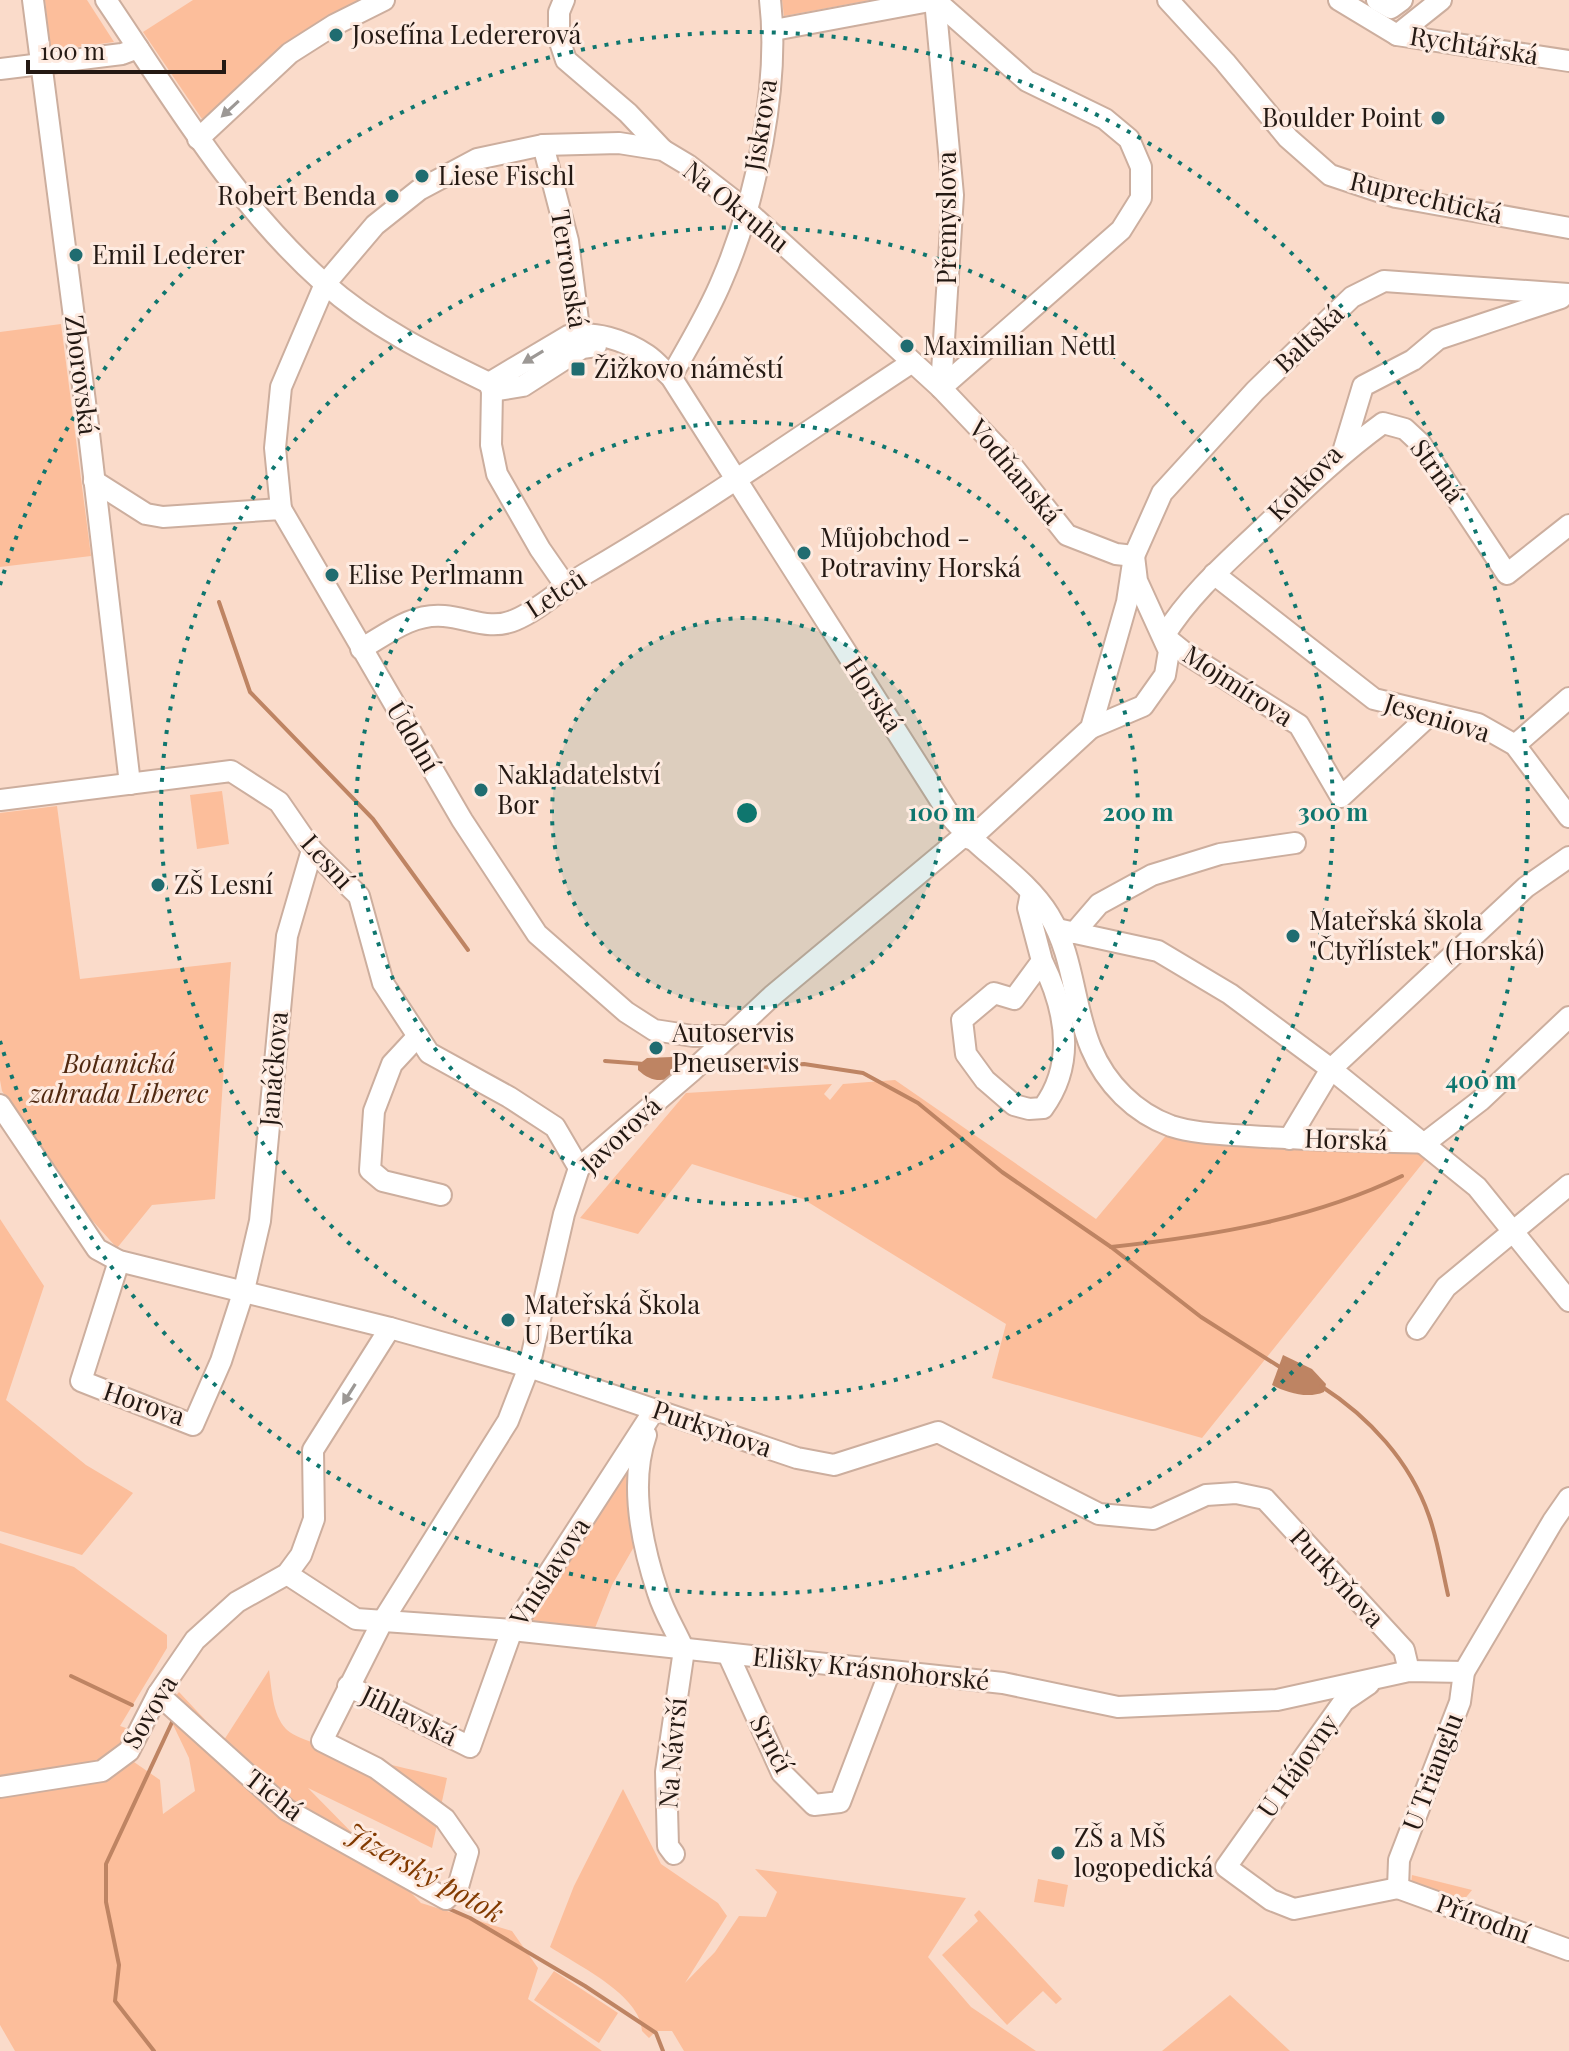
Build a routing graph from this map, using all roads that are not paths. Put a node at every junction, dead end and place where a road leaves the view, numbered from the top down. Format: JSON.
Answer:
{"nodes":[{"id":1,"x":33,"y":0,"type":"edge"},
{"id":2,"x":106,"y":0,"type":"edge"},
{"id":3,"x":384,"y":0,"type":"edge"},
{"id":4,"x":564,"y":0,"type":"edge"},
{"id":5,"x":770,"y":0,"type":"edge"},
{"id":6,"x":935,"y":0,"type":"edge"},
{"id":7,"x":1168,"y":0,"type":"edge"},
{"id":8,"x":1377,"y":0,"type":"edge"},
{"id":9,"x":1402,"y":0,"type":"edge"},
{"id":10,"x":1441,"y":0,"type":"edge"},
{"id":11,"x":1350,"y":3,"type":"edge"},
{"id":12,"x":774,"y":30,"type":"junction"},
{"id":13,"x":1397,"y":35,"type":"junction"},
{"id":14,"x":138,"y":48,"type":"junction"},
{"id":15,"x":1569,"y":61,"type":"edge"},
{"id":16,"x":42,"y":65,"type":"junction"},
{"id":17,"x":0,"y":69,"type":"edge"},
{"id":18,"x":198,"y":139,"type":"junction"},
{"id":19,"x":543,"y":145,"type":"junction"},
{"id":20,"x":663,"y":150,"type":"junction"},
{"id":21,"x":746,"y":210,"type":"junction"},
{"id":22,"x":1569,"y":228,"type":"edge"},
{"id":23,"x":325,"y":284,"type":"junction"},
{"id":24,"x":1569,"y":294,"type":"edge"},
{"id":25,"x":580,"y":341,"type":"junction"},
{"id":26,"x":911,"y":363,"type":"junction"},
{"id":27,"x":671,"y":377,"type":"junction"},
{"id":28,"x":490,"y":387,"type":"junction"},
{"id":29,"x":941,"y":388,"type":"junction"},
{"id":30,"x":1343,"y":452,"type":"junction"},
{"id":31,"x":735,"y":480,"type":"junction"},
{"id":32,"x":94,"y":481,"type":"junction"},
{"id":33,"x":281,"y":509,"type":"junction"},
{"id":34,"x":1569,"y":525,"type":"edge"},
{"id":35,"x":1134,"y":556,"type":"junction"},
{"id":36,"x":1214,"y":574,"type":"junction"},
{"id":37,"x":565,"y":585,"type":"junction"},
{"id":38,"x":1164,"y":636,"type":"junction"},
{"id":39,"x":361,"y":649,"type":"junction"},
{"id":40,"x":1569,"y":698,"type":"edge"},
{"id":41,"x":1432,"y":713,"type":"junction"},
{"id":42,"x":1091,"y":728,"type":"junction"},
{"id":43,"x":1515,"y":745,"type":"junction"},
{"id":44,"x":130,"y":784,"type":"junction"},
{"id":45,"x":0,"y":800,"type":"edge"},
{"id":46,"x":1569,"y":817,"type":"edge"},
{"id":47,"x":968,"y":837,"type":"junction"},
{"id":48,"x":1295,"y":843,"type":"dead end"},
{"id":49,"x":312,"y":850,"type":"junction"},
{"id":50,"x":1569,"y":857,"type":"edge"},
{"id":51,"x":1031,"y":893,"type":"junction"},
{"id":52,"x":1066,"y":931,"type":"junction"},
{"id":53,"x":1042,"y":961,"type":"junction"},
{"id":54,"x":1569,"y":1017,"type":"edge"},
{"id":55,"x":418,"y":1036,"type":"junction"},
{"id":56,"x":730,"y":1036,"type":"junction"},
{"id":57,"x":1331,"y":1069,"type":"junction"},
{"id":58,"x":0,"y":1105,"type":"edge"},
{"id":59,"x":1289,"y":1139,"type":"junction"},
{"id":60,"x":1425,"y":1143,"type":"junction"},
{"id":61,"x":579,"y":1168,"type":"junction"},
{"id":62,"x":1569,"y":1185,"type":"edge"},
{"id":63,"x":441,"y":1195,"type":"dead end"},
{"id":64,"x":1513,"y":1230,"type":"junction"},
{"id":65,"x":119,"y":1261,"type":"junction"},
{"id":66,"x":244,"y":1290,"type":"junction"},
{"id":67,"x":1569,"y":1301,"type":"edge"},
{"id":68,"x":390,"y":1328,"type":"junction"},
{"id":69,"x":1417,"y":1329,"type":"dead end"},
{"id":70,"x":529,"y":1367,"type":"junction"},
{"id":71,"x":655,"y":1409,"type":"junction"},
{"id":72,"x":1569,"y":1498,"type":"edge"},
{"id":73,"x":287,"y":1574,"type":"junction"},
{"id":74,"x":382,"y":1622,"type":"junction"},
{"id":75,"x":512,"y":1630,"type":"junction"},
{"id":76,"x":684,"y":1650,"type":"junction"},
{"id":77,"x":728,"y":1654,"type":"junction"},
{"id":78,"x":890,"y":1671,"type":"junction"},
{"id":79,"x":1409,"y":1671,"type":"junction"},
{"id":80,"x":1464,"y":1672,"type":"junction"},
{"id":81,"x":1380,"y":1677,"type":"junction"},
{"id":82,"x":348,"y":1686,"type":"junction"},
{"id":83,"x":158,"y":1694,"type":"junction"},
{"id":84,"x":470,"y":1747,"type":"joint"},
{"id":85,"x":0,"y":1787,"type":"edge"},
{"id":86,"x":674,"y":1854,"type":"dead end"},
{"id":87,"x":1398,"y":1888,"type":"junction"},
{"id":88,"x":446,"y":1899,"type":"joint"},
{"id":89,"x":1569,"y":1949,"type":"edge"}],
"edges":[{"from":1,"to":16,"type":"street","name":"Zborovská"},
{"from":2,"to":14,"type":"street"},
{"from":3,"to":18,"type":"street","one_way":true},
{"from":4,"to":20,"type":"street"},
{"from":5,"to":12,"type":"street","name":"Jiskrova"},
{"from":6,"to":12,"type":"street"},
{"from":6,"to":29,"type":"street","name":"Přemyslova"},
{"from":6,"to":29,"type":"street"},
{"from":7,"to":22,"type":"street","name":"Ruprechtická"},
{"from":8,"to":9,"type":"street"},
{"from":10,"to":13,"type":"street"},
{"from":11,"to":13,"type":"street","name":"Rychtářská"},
{"from":12,"to":21,"type":"street","name":"Jiskrova"},
{"from":13,"to":15,"type":"street","name":"Rychtářská"},
{"from":14,"to":16,"type":"street"},
{"from":14,"to":18,"type":"street"},
{"from":16,"to":17,"type":"street"},
{"from":16,"to":32,"type":"street","name":"Zborovská"},
{"from":18,"to":23,"type":"street"},
{"from":19,"to":20,"type":"street","name":"Na Okruhu"},
{"from":19,"to":23,"type":"street","name":"Na Okruhu"},
{"from":19,"to":25,"type":"street","name":"Terronská"},
{"from":20,"to":21,"type":"street","name":"Na Okruhu"},
{"from":21,"to":26,"type":"street","name":"Na Okruhu"},
{"from":21,"to":27,"type":"street","name":"Jiskrova"},
{"from":23,"to":28,"type":"street"},
{"from":23,"to":33,"type":"street","name":"Na Okruhu"},
{"from":24,"to":30,"type":"street","name":"Kotkova"},
{"from":24,"to":35,"type":"street","name":"Baltská"},
{"from":25,"to":27,"type":"street"},
{"from":25,"to":28,"type":"street"},
{"from":26,"to":29,"type":"street","name":"Vodňanská"},
{"from":26,"to":31,"type":"street","name":"Letců"},
{"from":27,"to":31,"type":"street"},
{"from":28,"to":37,"type":"street"},
{"from":29,"to":35,"type":"street","name":"Vodňanská"},
{"from":30,"to":34,"type":"street","name":"Strmá"},
{"from":30,"to":36,"type":"street","name":"Kotkova"},
{"from":31,"to":37,"type":"street","name":"Letců"},
{"from":31,"to":47,"type":"street","name":"Horská"},
{"from":32,"to":33,"type":"street"},
{"from":32,"to":44,"type":"street","name":"Zborovská"},
{"from":33,"to":39,"type":"street","name":"Údolní"},
{"from":35,"to":38,"type":"street"},
{"from":35,"to":42,"type":"street","name":"Baltská"},
{"from":36,"to":38,"type":"street","name":"Kotkova"},
{"from":36,"to":41,"type":"street","name":"Jeseniova"},
{"from":37,"to":39,"type":"street","name":"Letců"},
{"from":38,"to":41,"type":"street","name":"Mojmírova"},
{"from":38,"to":42,"type":"street"},
{"from":39,"to":56,"type":"street","name":"Údolní"},
{"from":40,"to":43,"type":"street"},
{"from":41,"to":43,"type":"street","name":"Jeseniova"},
{"from":42,"to":47,"type":"street"},
{"from":43,"to":46,"type":"street","name":"Jeseniova"},
{"from":44,"to":45,"type":"street","name":"Lesní"},
{"from":44,"to":49,"type":"street","name":"Lesní"},
{"from":47,"to":51,"type":"street","name":"Horská"},
{"from":47,"to":56,"type":"street","name":"Javorová"},
{"from":48,"to":52,"type":"street"},
{"from":49,"to":55,"type":"street","name":"Lesní"},
{"from":49,"to":66,"type":"street","name":"Janáčkova"},
{"from":50,"to":57,"type":"street"},
{"from":51,"to":52,"type":"street","name":"Horská"},
{"from":51,"to":53,"type":"street"},
{"from":52,"to":57,"type":"street","name":"Horská"},
{"from":52,"to":59,"type":"street","name":"Horská"},
{"from":53,"to":53,"type":"street"},
{"from":54,"to":60,"type":"street"},
{"from":55,"to":61,"type":"street","name":"Lesní"},
{"from":55,"to":63,"type":"street"},
{"from":56,"to":61,"type":"street","name":"Javorová"},
{"from":57,"to":59,"type":"street"},
{"from":57,"to":60,"type":"street","name":"Horská"},
{"from":58,"to":65,"type":"street","name":"Purkyňova"},
{"from":59,"to":60,"type":"street","name":"Horská"},
{"from":60,"to":64,"type":"street","name":"Horská"},
{"from":61,"to":70,"type":"street","name":"Javorová"},
{"from":62,"to":64,"type":"street"},
{"from":64,"to":67,"type":"street","name":"Horská"},
{"from":64,"to":69,"type":"street"},
{"from":65,"to":66,"type":"street","name":"Purkyňova"},
{"from":65,"to":66,"type":"street","name":"Horova"},
{"from":66,"to":68,"type":"street","name":"Purkyňova"},
{"from":68,"to":70,"type":"street","name":"Purkyňova"},
{"from":68,"to":73,"type":"street","one_way":true},
{"from":70,"to":71,"type":"street","name":"Purkyňova"},
{"from":70,"to":74,"type":"street","name":"Javorová"},
{"from":71,"to":75,"type":"street","name":"Vnislavova"},
{"from":71,"to":76,"type":"street"},
{"from":71,"to":79,"type":"street","name":"Purkyňova"},
{"from":72,"to":80,"type":"street","name":"U Trianglu"},
{"from":73,"to":74,"type":"street","name":"Elišky Krásnohorské"},
{"from":73,"to":83,"type":"street","name":"Sovova"},
{"from":74,"to":75,"type":"street","name":"Elišky Krásnohorské"},
{"from":74,"to":82,"type":"street","name":"Javorová"},
{"from":75,"to":76,"type":"street","name":"Elišky Krásnohorské"},
{"from":75,"to":84,"type":"street","name":"Vnislavova"},
{"from":76,"to":77,"type":"street","name":"Elišky Krásnohorské"},
{"from":76,"to":86,"type":"street","name":"Na Návrší"},
{"from":77,"to":78,"type":"street","name":"Elišky Krásnohorské"},
{"from":77,"to":78,"type":"street","name":"Srnčí"},
{"from":78,"to":81,"type":"street","name":"Elišky Krásnohorské"},
{"from":79,"to":80,"type":"street","name":"Elišky Krásnohorské"},
{"from":79,"to":81,"type":"street","name":"Elišky Krásnohorské"},
{"from":80,"to":87,"type":"street","name":"U Trianglu"},
{"from":81,"to":87,"type":"street","name":"U Hájovny"},
{"from":82,"to":84,"type":"street","name":"Jihlavská"},
{"from":82,"to":88,"type":"street","name":"Javorová"},
{"from":83,"to":85,"type":"street","name":"Sovova"},
{"from":83,"to":88,"type":"street","name":"Tichá"},
{"from":87,"to":89,"type":"street","name":"Přírodní"}]}
